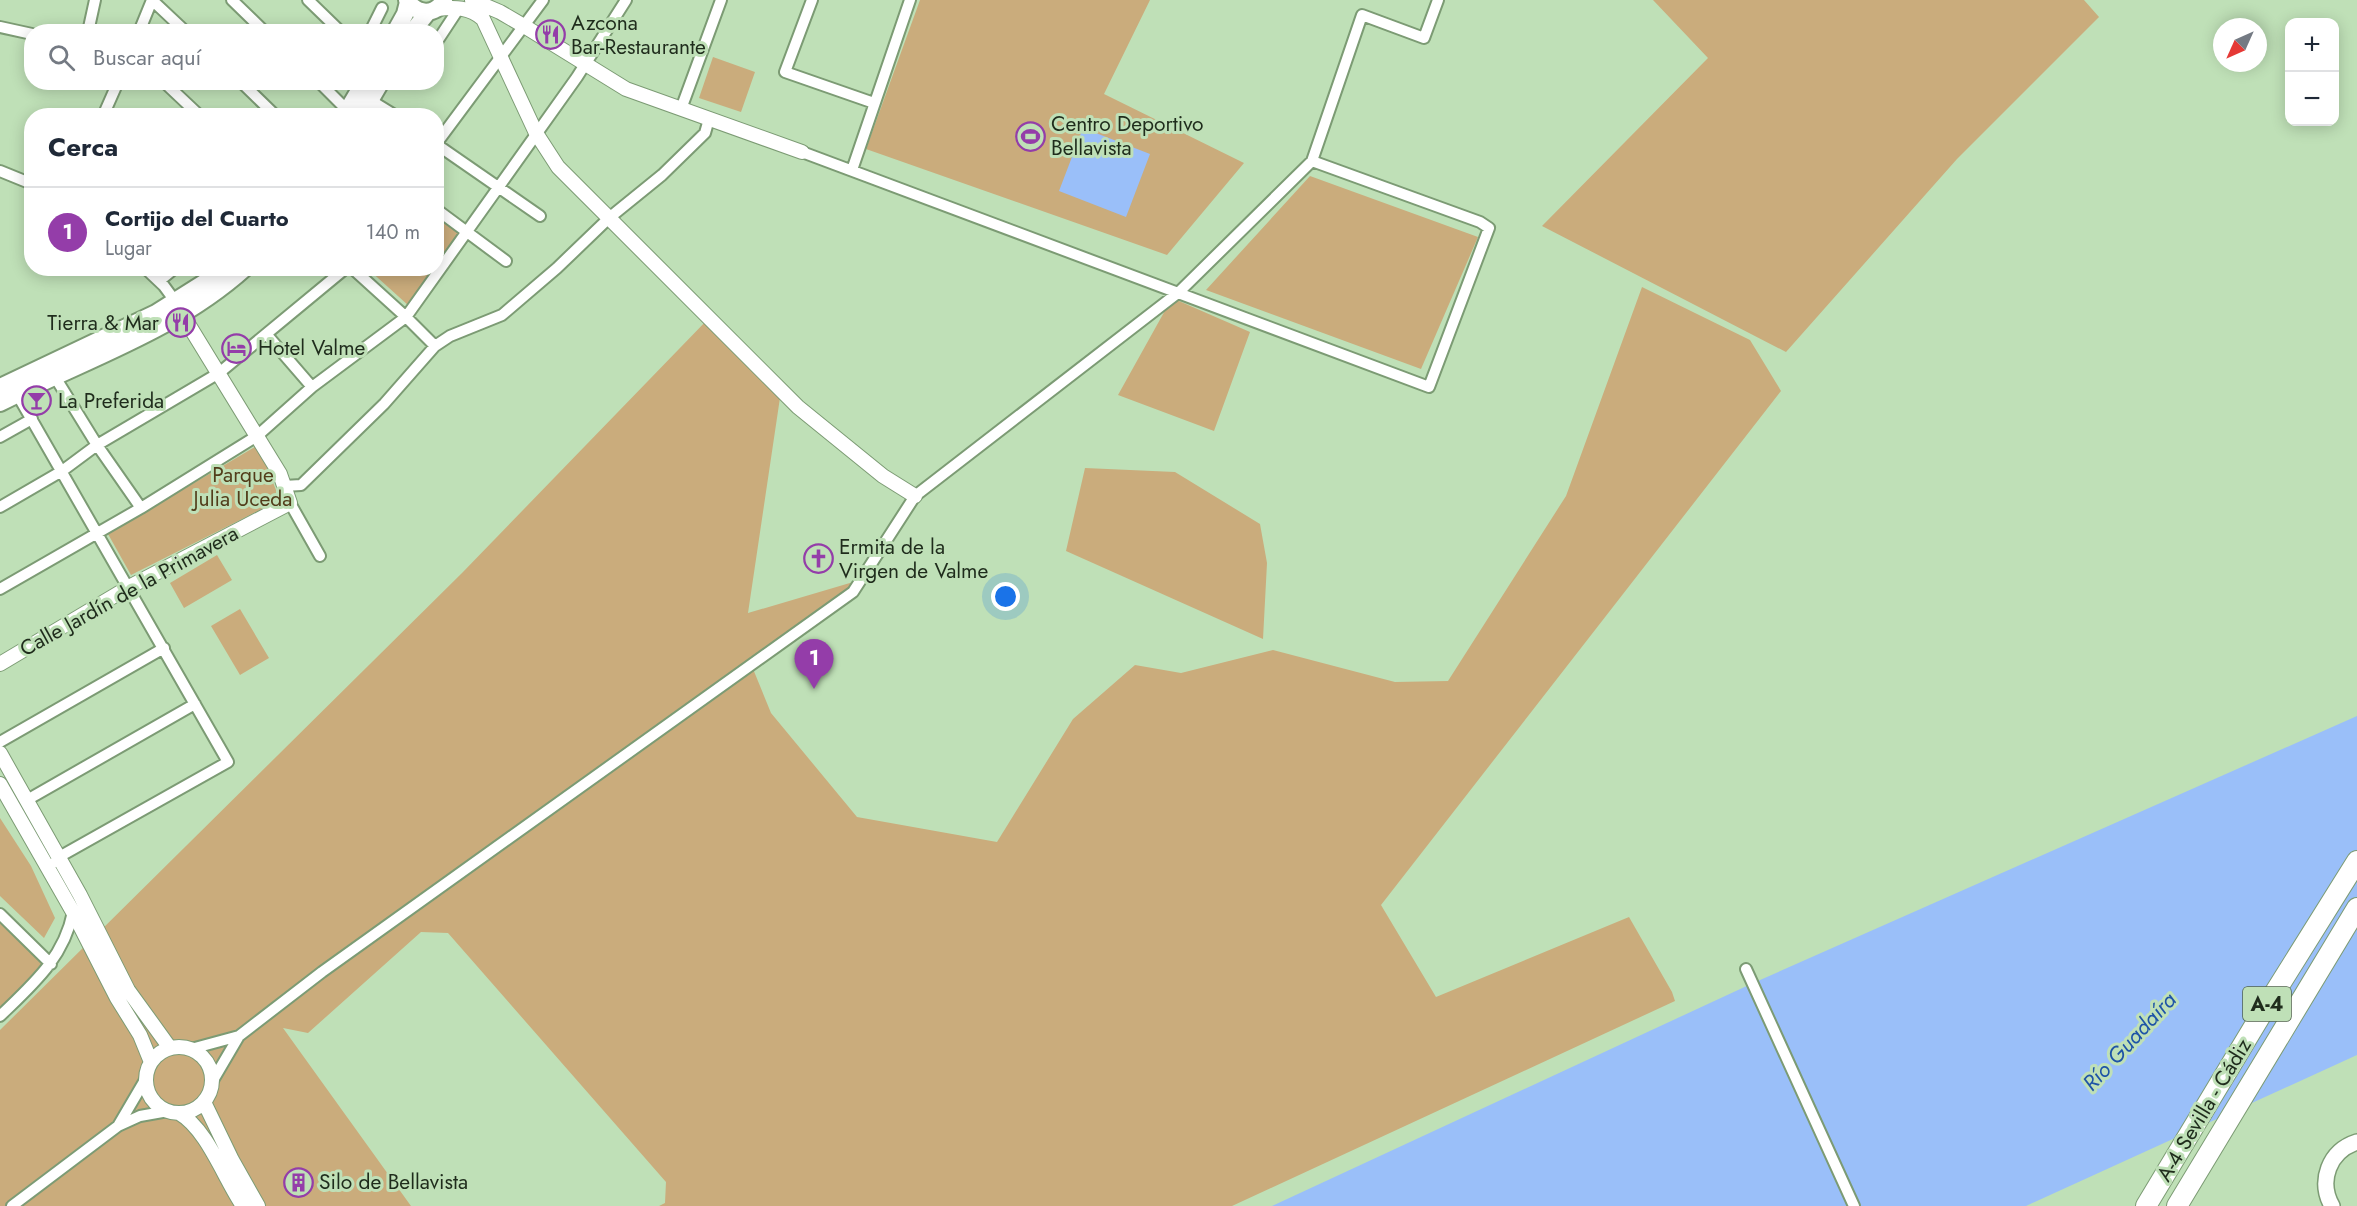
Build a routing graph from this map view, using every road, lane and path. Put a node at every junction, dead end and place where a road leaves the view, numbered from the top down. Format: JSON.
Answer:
{"nodes":[{"id":1,"x":95,"y":0,"type":"edge"},
{"id":2,"x":152,"y":0,"type":"edge"},
{"id":3,"x":232,"y":0,"type":"edge"},
{"id":4,"x":308,"y":0,"type":"edge"},
{"id":5,"x":472,"y":0,"type":"edge"},
{"id":6,"x":543,"y":0,"type":"edge"},
{"id":7,"x":626,"y":0,"type":"edge"},
{"id":8,"x":721,"y":0,"type":"edge"},
{"id":9,"x":812,"y":0,"type":"edge"},
{"id":10,"x":910,"y":0,"type":"edge"},
{"id":11,"x":1438,"y":0,"type":"edge"},
{"id":12,"x":408,"y":1,"type":"edge"},
{"id":13,"x":442,"y":7,"type":"edge"},
{"id":14,"x":382,"y":8,"type":"dead end"},
{"id":15,"x":90,"y":24,"type":"edge"},
{"id":16,"x":143,"y":24,"type":"edge"},
{"id":17,"x":178,"y":24,"type":"edge"},
{"id":18,"x":257,"y":24,"type":"edge"},
{"id":19,"x":333,"y":24,"type":"edge"},
{"id":20,"x":374,"y":24,"type":"edge"},
{"id":21,"x":399,"y":24,"type":"edge"},
{"id":22,"x":422,"y":24,"type":"edge"},
{"id":23,"x":439,"y":24,"type":"edge"},
{"id":24,"x":524,"y":26,"type":"junction"},
{"id":25,"x":0,"y":27,"type":"edge"},
{"id":26,"x":24,"y":32,"type":"edge"},
{"id":27,"x":500,"y":59,"type":"junction"},
{"id":28,"x":585,"y":64,"type":"junction"},
{"id":29,"x":114,"y":90,"type":"edge"},
{"id":30,"x":172,"y":90,"type":"edge"},
{"id":31,"x":249,"y":90,"type":"edge"},
{"id":32,"x":326,"y":90,"type":"edge"},
{"id":33,"x":361,"y":90,"type":"edge"},
{"id":34,"x":376,"y":90,"type":"edge"},
{"id":35,"x":370,"y":100,"type":"junction"},
{"id":36,"x":874,"y":103,"type":"junction"},
{"id":37,"x":107,"y":108,"type":"edge"},
{"id":38,"x":192,"y":108,"type":"edge"},
{"id":39,"x":268,"y":108,"type":"edge"},
{"id":40,"x":345,"y":108,"type":"edge"},
{"id":41,"x":353,"y":108,"type":"edge"},
{"id":42,"x":359,"y":108,"type":"edge"},
{"id":43,"x":383,"y":108,"type":"edge"},
{"id":44,"x":681,"y":109,"type":"junction"},
{"id":45,"x":709,"y":119,"type":"junction"},
{"id":46,"x":536,"y":134,"type":"junction"},
{"id":47,"x":444,"y":135,"type":"edge"},
{"id":48,"x":444,"y":149,"type":"edge"},
{"id":49,"x":802,"y":152,"type":"joint"},
{"id":50,"x":1312,"y":161,"type":"junction"},
{"id":51,"x":852,"y":170,"type":"junction"},
{"id":52,"x":0,"y":171,"type":"edge"},
{"id":53,"x":24,"y":181,"type":"edge"},
{"id":54,"x":498,"y":188,"type":"junction"},
{"id":55,"x":444,"y":215,"type":"edge"},
{"id":56,"x":540,"y":216,"type":"dead end"},
{"id":57,"x":609,"y":218,"type":"junction"},
{"id":58,"x":468,"y":232,"type":"junction"},
{"id":59,"x":506,"y":261,"type":"dead end"},
{"id":60,"x":444,"y":265,"type":"edge"},
{"id":61,"x":154,"y":276,"type":"edge"},
{"id":62,"x":165,"y":276,"type":"edge"},
{"id":63,"x":212,"y":276,"type":"edge"},
{"id":64,"x":232,"y":276,"type":"edge"},
{"id":65,"x":337,"y":276,"type":"edge"},
{"id":66,"x":361,"y":276,"type":"edge"},
{"id":67,"x":436,"y":276,"type":"edge"},
{"id":68,"x":159,"y":281,"type":"junction"},
{"id":69,"x":1179,"y":292,"type":"junction"},
{"id":70,"x":178,"y":308,"type":"junction"},
{"id":71,"x":406,"y":316,"type":"junction"},
{"id":72,"x":267,"y":335,"type":"junction"},
{"id":73,"x":435,"y":346,"type":"junction"},
{"id":74,"x":219,"y":373,"type":"junction"},
{"id":75,"x":55,"y":377,"type":"junction"},
{"id":76,"x":0,"y":387,"type":"edge"},
{"id":77,"x":312,"y":387,"type":"junction"},
{"id":78,"x":17,"y":394,"type":"junction"},
{"id":79,"x":0,"y":403,"type":"edge"},
{"id":80,"x":32,"y":419,"type":"junction"},
{"id":81,"x":257,"y":435,"type":"junction"},
{"id":82,"x":0,"y":437,"type":"edge"},
{"id":83,"x":97,"y":446,"type":"junction"},
{"id":84,"x":62,"y":471,"type":"junction"},
{"id":85,"x":282,"y":480,"type":"junction"},
{"id":86,"x":915,"y":496,"type":"junction"},
{"id":87,"x":290,"y":503,"type":"junction"},
{"id":88,"x":0,"y":507,"type":"edge"},
{"id":89,"x":141,"y":508,"type":"junction"},
{"id":90,"x":98,"y":532,"type":"junction"},
{"id":91,"x":320,"y":555,"type":"dead end"},
{"id":92,"x":129,"y":587,"type":"junction"},
{"id":93,"x":0,"y":589,"type":"edge"},
{"id":94,"x":164,"y":648,"type":"junction"},
{"id":95,"x":0,"y":664,"type":"edge"},
{"id":96,"x":195,"y":704,"type":"junction"},
{"id":97,"x":0,"y":742,"type":"edge"},
{"id":98,"x":0,"y":753,"type":"edge"},
{"id":99,"x":0,"y":784,"type":"edge"},
{"id":100,"x":27,"y":800,"type":"junction"},
{"id":101,"x":59,"y":857,"type":"junction"},
{"id":102,"x":44,"y":859,"type":"junction"},
{"id":103,"x":2357,"y":861,"type":"edge"},
{"id":104,"x":2357,"y":909,"type":"edge"},
{"id":105,"x":73,"y":912,"type":"junction"},
{"id":106,"x":0,"y":914,"type":"edge"},
{"id":107,"x":51,"y":964,"type":"junction"},
{"id":108,"x":1746,"y":969,"type":"dead end"},
{"id":109,"x":0,"y":1016,"type":"edge"},
{"id":110,"x":239,"y":1036,"type":"junction"},
{"id":111,"x":170,"y":1048,"type":"junction"},
{"id":112,"x":191,"y":1049,"type":"junction"},
{"id":113,"x":151,"y":1062,"type":"junction"},
{"id":114,"x":146,"y":1080,"type":"junction"},
{"id":115,"x":212,"y":1083,"type":"junction"},
{"id":116,"x":204,"y":1102,"type":"junction"},
{"id":117,"x":174,"y":1112,"type":"junction"},
{"id":118,"x":118,"y":1126,"type":"junction"},
{"id":119,"x":2357,"y":1142,"type":"edge"},
{"id":120,"x":12,"y":1206,"type":"edge"},
{"id":121,"x":243,"y":1206,"type":"edge"},
{"id":122,"x":258,"y":1206,"type":"edge"},
{"id":123,"x":1854,"y":1206,"type":"edge"},
{"id":124,"x":2146,"y":1206,"type":"edge"},
{"id":125,"x":2177,"y":1206,"type":"edge"},
{"id":126,"x":2331,"y":1206,"type":"edge"}],
"edges":[{"from":1,"to":15,"type":"street"},
{"from":2,"to":16,"type":"street"},
{"from":2,"to":17,"type":"street"},
{"from":3,"to":18,"type":"street"},
{"from":4,"to":19,"type":"street"},
{"from":5,"to":24,"type":"street"},
{"from":6,"to":24,"type":"street"},
{"from":7,"to":28,"type":"street"},
{"from":8,"to":44,"type":"street"},
{"from":9,"to":36,"type":"street"},
{"from":10,"to":36,"type":"street"},
{"from":11,"to":50,"type":"street"},
{"from":12,"to":13,"type":"main road"},
{"from":12,"to":21,"type":"main road"},
{"from":13,"to":22,"type":"main road"},
{"from":13,"to":23,"type":"street"},
{"from":13,"to":27,"type":"street"},
{"from":14,"to":20,"type":"street"},
{"from":24,"to":27,"type":"street"},
{"from":24,"to":28,"type":"street"},
{"from":25,"to":26,"type":"street"},
{"from":27,"to":46,"type":"street"},
{"from":27,"to":47,"type":"street"},
{"from":28,"to":44,"type":"street"},
{"from":28,"to":46,"type":"street"},
{"from":29,"to":37,"type":"street"},
{"from":30,"to":38,"type":"street"},
{"from":31,"to":39,"type":"street"},
{"from":32,"to":40,"type":"street"},
{"from":33,"to":41,"type":"main road"},
{"from":34,"to":35,"type":"main road"},
{"from":35,"to":42,"type":"main road"},
{"from":35,"to":43,"type":"street"},
{"from":36,"to":51,"type":"street"},
{"from":44,"to":45,"type":"street"},
{"from":45,"to":49,"type":"street"},
{"from":45,"to":57,"type":"street"},
{"from":46,"to":54,"type":"street"},
{"from":46,"to":57,"type":"street"},
{"from":48,"to":54,"type":"street"},
{"from":49,"to":51,"type":"street"},
{"from":50,"to":69,"type":"street"},
{"from":50,"to":69,"type":"street"},
{"from":51,"to":69,"type":"street"},
{"from":52,"to":53,"type":"street"},
{"from":54,"to":56,"type":"street"},
{"from":54,"to":58,"type":"street"},
{"from":55,"to":58,"type":"street"},
{"from":57,"to":73,"type":"street"},
{"from":57,"to":86,"type":"street"},
{"from":58,"to":59,"type":"street"},
{"from":58,"to":60,"type":"street"},
{"from":61,"to":68,"type":"street"},
{"from":62,"to":68,"type":"street"},
{"from":63,"to":70,"type":"main road"},
{"from":64,"to":70,"type":"main road"},
{"from":65,"to":72,"type":"street"},
{"from":66,"to":71,"type":"street"},
{"from":67,"to":71,"type":"street"},
{"from":68,"to":70,"type":"street"},
{"from":69,"to":86,"type":"street"},
{"from":70,"to":74,"type":"street"},
{"from":70,"to":75,"type":"main road"},
{"from":70,"to":76,"type":"main road"},
{"from":71,"to":73,"type":"street"},
{"from":71,"to":77,"type":"street"},
{"from":72,"to":74,"type":"street"},
{"from":72,"to":77,"type":"street"},
{"from":73,"to":85,"type":"street"},
{"from":74,"to":81,"type":"street"},
{"from":74,"to":83,"type":"street"},
{"from":75,"to":78,"type":"main road"},
{"from":75,"to":83,"type":"street"},
{"from":77,"to":81,"type":"street"},
{"from":78,"to":79,"type":"main road"},
{"from":78,"to":80,"type":"street"},
{"from":80,"to":82,"type":"street"},
{"from":80,"to":84,"type":"street"},
{"from":81,"to":85,"type":"street"},
{"from":81,"to":89,"type":"street"},
{"from":83,"to":84,"type":"street"},
{"from":83,"to":89,"type":"street"},
{"from":84,"to":88,"type":"street"},
{"from":84,"to":90,"type":"street"},
{"from":85,"to":87,"type":"street"},
{"from":86,"to":110,"type":"street"},
{"from":87,"to":91,"type":"street"},
{"from":87,"to":92,"type":"street","name":"Calle Jardín de la Primavera"},
{"from":89,"to":90,"type":"street"},
{"from":90,"to":92,"type":"street"},
{"from":90,"to":93,"type":"street"},
{"from":92,"to":94,"type":"street"},
{"from":92,"to":95,"type":"street","name":"Calle Jardín de la Primavera"},
{"from":94,"to":96,"type":"street"},
{"from":94,"to":97,"type":"street"},
{"from":96,"to":100,"type":"street"},
{"from":96,"to":101,"type":"street"},
{"from":98,"to":100,"type":"street"},
{"from":99,"to":102,"type":"street"},
{"from":100,"to":101,"type":"street"},
{"from":101,"to":102,"type":"street"},
{"from":101,"to":111,"type":"street"},
{"from":102,"to":105,"type":"street"},
{"from":103,"to":124,"type":"highway","name":"A-4 Sevilla - Cádiz","number":"A-4"},
{"from":104,"to":125,"type":"highway","name":"A-4 Sevilla - Cádiz","number":"A-4"},
{"from":105,"to":107,"type":"street"},
{"from":105,"to":113,"type":"street"},
{"from":106,"to":107,"type":"street"},
{"from":107,"to":109,"type":"street"},
{"from":108,"to":123,"type":"street"},
{"from":110,"to":112,"type":"street"},
{"from":110,"to":115,"type":"street"},
{"from":111,"to":112,"type":"street"},
{"from":111,"to":113,"type":"street"},
{"from":112,"to":115,"type":"street"},
{"from":113,"to":114,"type":"street"},
{"from":114,"to":117,"type":"street"},
{"from":114,"to":118,"type":"street"},
{"from":115,"to":116,"type":"street"},
{"from":116,"to":117,"type":"street"},
{"from":116,"to":122,"type":"street"},
{"from":117,"to":118,"type":"street"},
{"from":117,"to":121,"type":"street"},
{"from":118,"to":120,"type":"street"},
{"from":119,"to":126,"type":"main road"}]}
